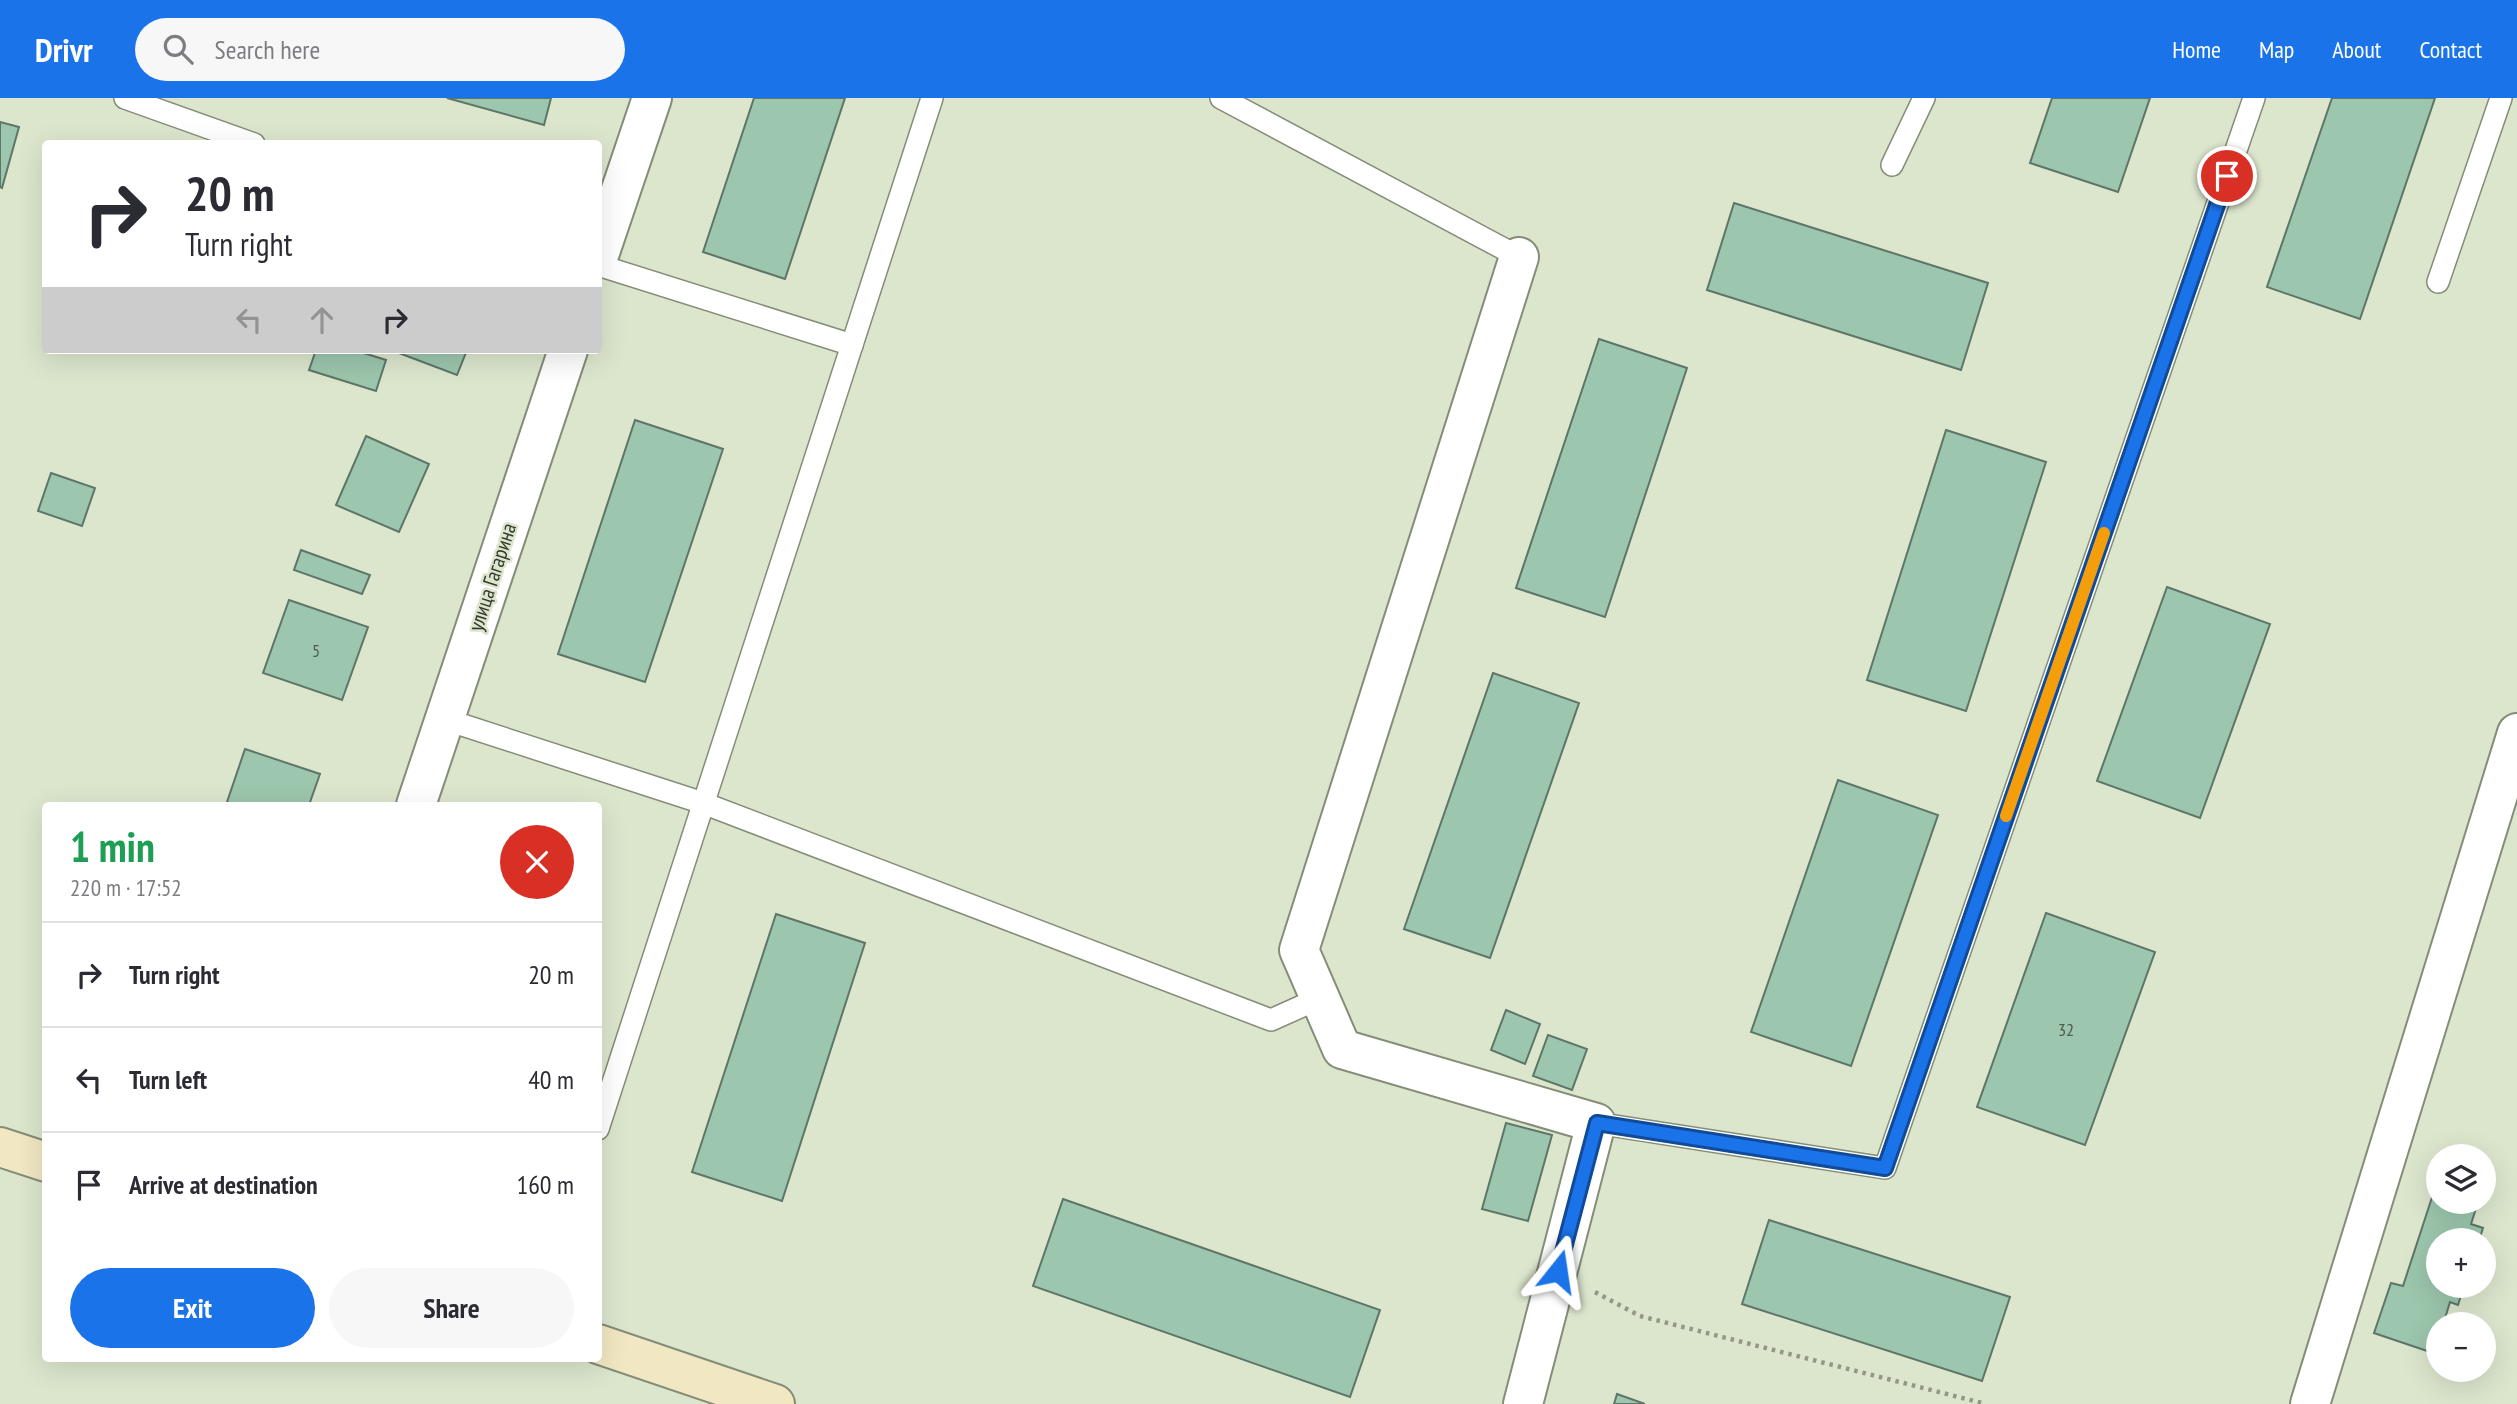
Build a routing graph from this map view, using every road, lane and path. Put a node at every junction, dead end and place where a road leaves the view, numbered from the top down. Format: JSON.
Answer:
{"nodes":[{"id":1,"x":125,"y":98,"type":"edge"},
{"id":2,"x":652,"y":98,"type":"edge"},
{"id":3,"x":932,"y":98,"type":"edge"},
{"id":4,"x":1221,"y":98,"type":"edge"},
{"id":5,"x":1924,"y":98,"type":"edge"},
{"id":6,"x":2254,"y":98,"type":"edge"},
{"id":7,"x":2501,"y":98,"type":"edge"},
{"id":8,"x":243,"y":140,"type":"edge"},
{"id":9,"x":1892,"y":166,"type":"dead end"},
{"id":10,"x":602,"y":246,"type":"edge"},
{"id":11,"x":1519,"y":257,"type":"joint"},
{"id":12,"x":602,"y":266,"type":"edge"},
{"id":13,"x":2438,"y":282,"type":"dead end"},
{"id":14,"x":852,"y":345,"type":"junction"},
{"id":15,"x":567,"y":354,"type":"edge"},
{"id":16,"x":444,"y":719,"type":"junction"},
{"id":17,"x":2517,"y":733,"type":"edge"},
{"id":18,"x":417,"y":802,"type":"edge"},
{"id":19,"x":703,"y":803,"type":"junction"},
{"id":20,"x":1320,"y":998,"type":"junction"},
{"id":21,"x":602,"y":1117,"type":"edge"},
{"id":22,"x":1597,"y":1123,"type":"junction"},
{"id":23,"x":0,"y":1147,"type":"edge"},
{"id":24,"x":42,"y":1161,"type":"edge"},
{"id":25,"x":1558,"y":1271,"type":"junction"},
{"id":26,"x":602,"y":1345,"type":"edge"},
{"id":27,"x":775,"y":1404,"type":"edge"},
{"id":28,"x":1523,"y":1404,"type":"edge"},
{"id":29,"x":1986,"y":1404,"type":"edge"},
{"id":30,"x":2310,"y":1404,"type":"edge"}],
"edges":[{"from":1,"to":8,"type":"lane"},
{"from":2,"to":10,"type":"street"},
{"from":3,"to":14,"type":"lane"},
{"from":4,"to":11,"type":"lane"},
{"from":5,"to":9,"type":"lane"},
{"from":6,"to":22,"type":"lane"},
{"from":7,"to":13,"type":"lane"},
{"from":11,"to":20,"type":"street"},
{"from":12,"to":14,"type":"lane"},
{"from":14,"to":19,"type":"lane"},
{"from":15,"to":16,"type":"street","name":"улица Гагарина"},
{"from":16,"to":18,"type":"street","name":"улица Гагарина"},
{"from":16,"to":19,"type":"lane"},
{"from":17,"to":30,"type":"street"},
{"from":19,"to":20,"type":"lane"},
{"from":19,"to":21,"type":"lane"},
{"from":20,"to":22,"type":"street"},
{"from":22,"to":25,"type":"street"},
{"from":23,"to":24,"type":"street"},
{"from":25,"to":28,"type":"street"},
{"from":25,"to":29,"type":"path"},
{"from":26,"to":27,"type":"street"}]}
